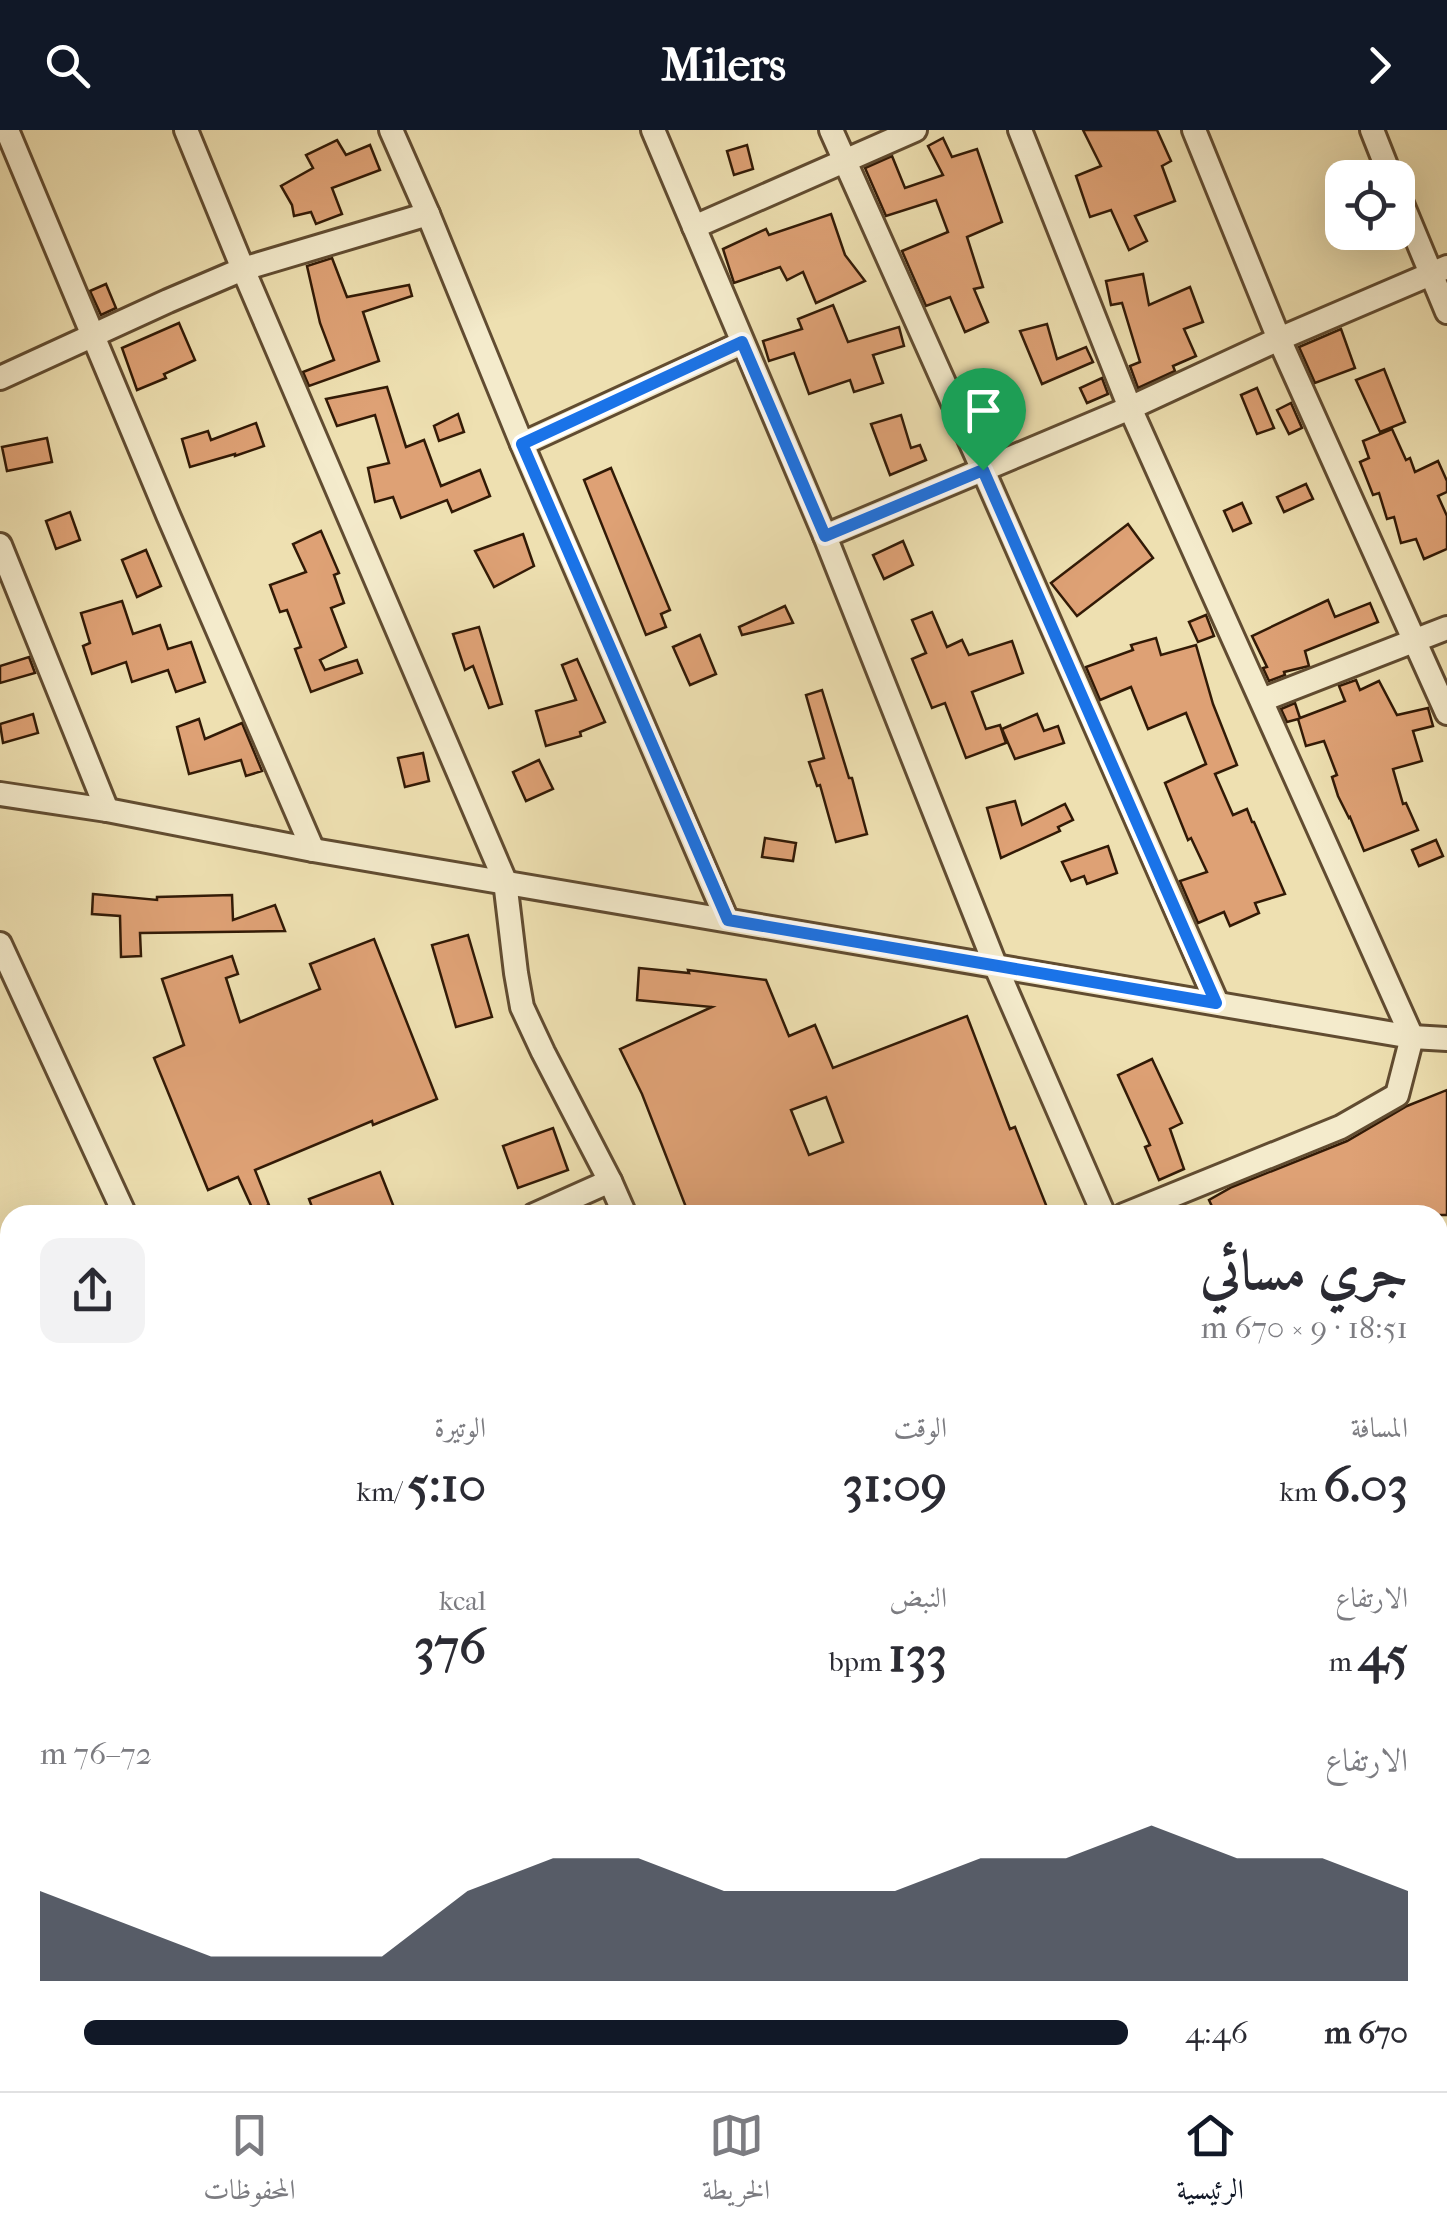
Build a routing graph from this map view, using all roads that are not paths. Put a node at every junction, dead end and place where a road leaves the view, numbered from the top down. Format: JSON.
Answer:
{"nodes":[{"id":1,"x":7,"y":130,"type":"edge"},
{"id":2,"x":186,"y":130,"type":"edge"},
{"id":3,"x":391,"y":130,"type":"edge"},
{"id":4,"x":653,"y":130,"type":"edge"},
{"id":5,"x":831,"y":130,"type":"edge"},
{"id":6,"x":915,"y":130,"type":"edge"},
{"id":7,"x":1020,"y":130,"type":"edge"},
{"id":8,"x":1194,"y":130,"type":"edge"},
{"id":9,"x":1372,"y":130,"type":"edge"},
{"id":10,"x":844,"y":160,"type":"junction"},
{"id":11,"x":1384,"y":160,"type":"edge"},
{"id":12,"x":428,"y":214,"type":"junction"},
{"id":13,"x":694,"y":227,"type":"junction"},
{"id":14,"x":1415,"y":227,"type":"edge"},
{"id":15,"x":243,"y":269,"type":"junction"},
{"id":16,"x":1438,"y":271,"type":"edge"},
{"id":17,"x":1447,"y":312,"type":"edge"},
{"id":18,"x":93,"y":336,"type":"junction"},
{"id":19,"x":1279,"y":339,"type":"junction"},
{"id":20,"x":742,"y":342,"type":"junction"},
{"id":21,"x":0,"y":378,"type":"edge"},
{"id":22,"x":1130,"y":408,"type":"junction"},
{"id":23,"x":522,"y":444,"type":"junction"},
{"id":24,"x":983,"y":470,"type":"junction"},
{"id":25,"x":825,"y":536,"type":"junction"},
{"id":26,"x":0,"y":545,"type":"edge"},
{"id":27,"x":1447,"y":628,"type":"edge"},
{"id":28,"x":1414,"y":641,"type":"junction"},
{"id":29,"x":1262,"y":700,"type":"junction"},
{"id":30,"x":1447,"y":713,"type":"edge"},
{"id":31,"x":0,"y":794,"type":"edge"},
{"id":32,"x":107,"y":810,"type":"junction"},
{"id":33,"x":313,"y":850,"type":"junction"},
{"id":34,"x":505,"y":881,"type":"junction"},
{"id":35,"x":728,"y":920,"type":"junction"},
{"id":36,"x":0,"y":944,"type":"edge"},
{"id":37,"x":996,"y":967,"type":"junction"},
{"id":38,"x":1216,"y":1003,"type":"junction"},
{"id":39,"x":1412,"y":1036,"type":"junction"},
{"id":40,"x":1447,"y":1039,"type":"edge"},
{"id":41,"x":610,"y":1181,"type":"junction"},
{"id":42,"x":121,"y":1205,"type":"edge"},
{"id":43,"x":556,"y":1205,"type":"edge"},
{"id":44,"x":621,"y":1205,"type":"edge"},
{"id":45,"x":1100,"y":1205,"type":"edge"},
{"id":46,"x":1149,"y":1205,"type":"edge"}],
"edges":[{"from":1,"to":18,"type":"street"},
{"from":2,"to":15,"type":"street"},
{"from":3,"to":12,"type":"street"},
{"from":4,"to":13,"type":"street"},
{"from":5,"to":10,"type":"street"},
{"from":6,"to":10,"type":"street"},
{"from":7,"to":22,"type":"street"},
{"from":8,"to":19,"type":"street"},
{"from":9,"to":11,"type":"street"},
{"from":10,"to":13,"type":"street"},
{"from":10,"to":24,"type":"street"},
{"from":12,"to":15,"type":"street"},
{"from":12,"to":23,"type":"street"},
{"from":13,"to":20,"type":"street"},
{"from":14,"to":16,"type":"street"},
{"from":15,"to":18,"type":"street"},
{"from":15,"to":34,"type":"street"},
{"from":16,"to":17,"type":"street"},
{"from":16,"to":19,"type":"street"},
{"from":18,"to":21,"type":"street"},
{"from":18,"to":33,"type":"street"},
{"from":19,"to":22,"type":"street"},
{"from":19,"to":28,"type":"street"},
{"from":20,"to":23,"type":"street"},
{"from":20,"to":25,"type":"street"},
{"from":22,"to":24,"type":"street"},
{"from":22,"to":29,"type":"street"},
{"from":23,"to":35,"type":"street"},
{"from":24,"to":25,"type":"street"},
{"from":24,"to":38,"type":"street"},
{"from":25,"to":37,"type":"street"},
{"from":26,"to":32,"type":"street"},
{"from":27,"to":28,"type":"street"},
{"from":28,"to":29,"type":"street"},
{"from":28,"to":30,"type":"street"},
{"from":29,"to":39,"type":"street"},
{"from":31,"to":32,"type":"street"},
{"from":32,"to":33,"type":"street"},
{"from":33,"to":34,"type":"street"},
{"from":34,"to":35,"type":"street"},
{"from":34,"to":41,"type":"street"},
{"from":35,"to":37,"type":"street"},
{"from":36,"to":42,"type":"street"},
{"from":37,"to":38,"type":"street"},
{"from":37,"to":45,"type":"street"},
{"from":38,"to":39,"type":"street"},
{"from":39,"to":40,"type":"street"},
{"from":39,"to":46,"type":"street"},
{"from":41,"to":43,"type":"street"},
{"from":41,"to":44,"type":"street"}]}
